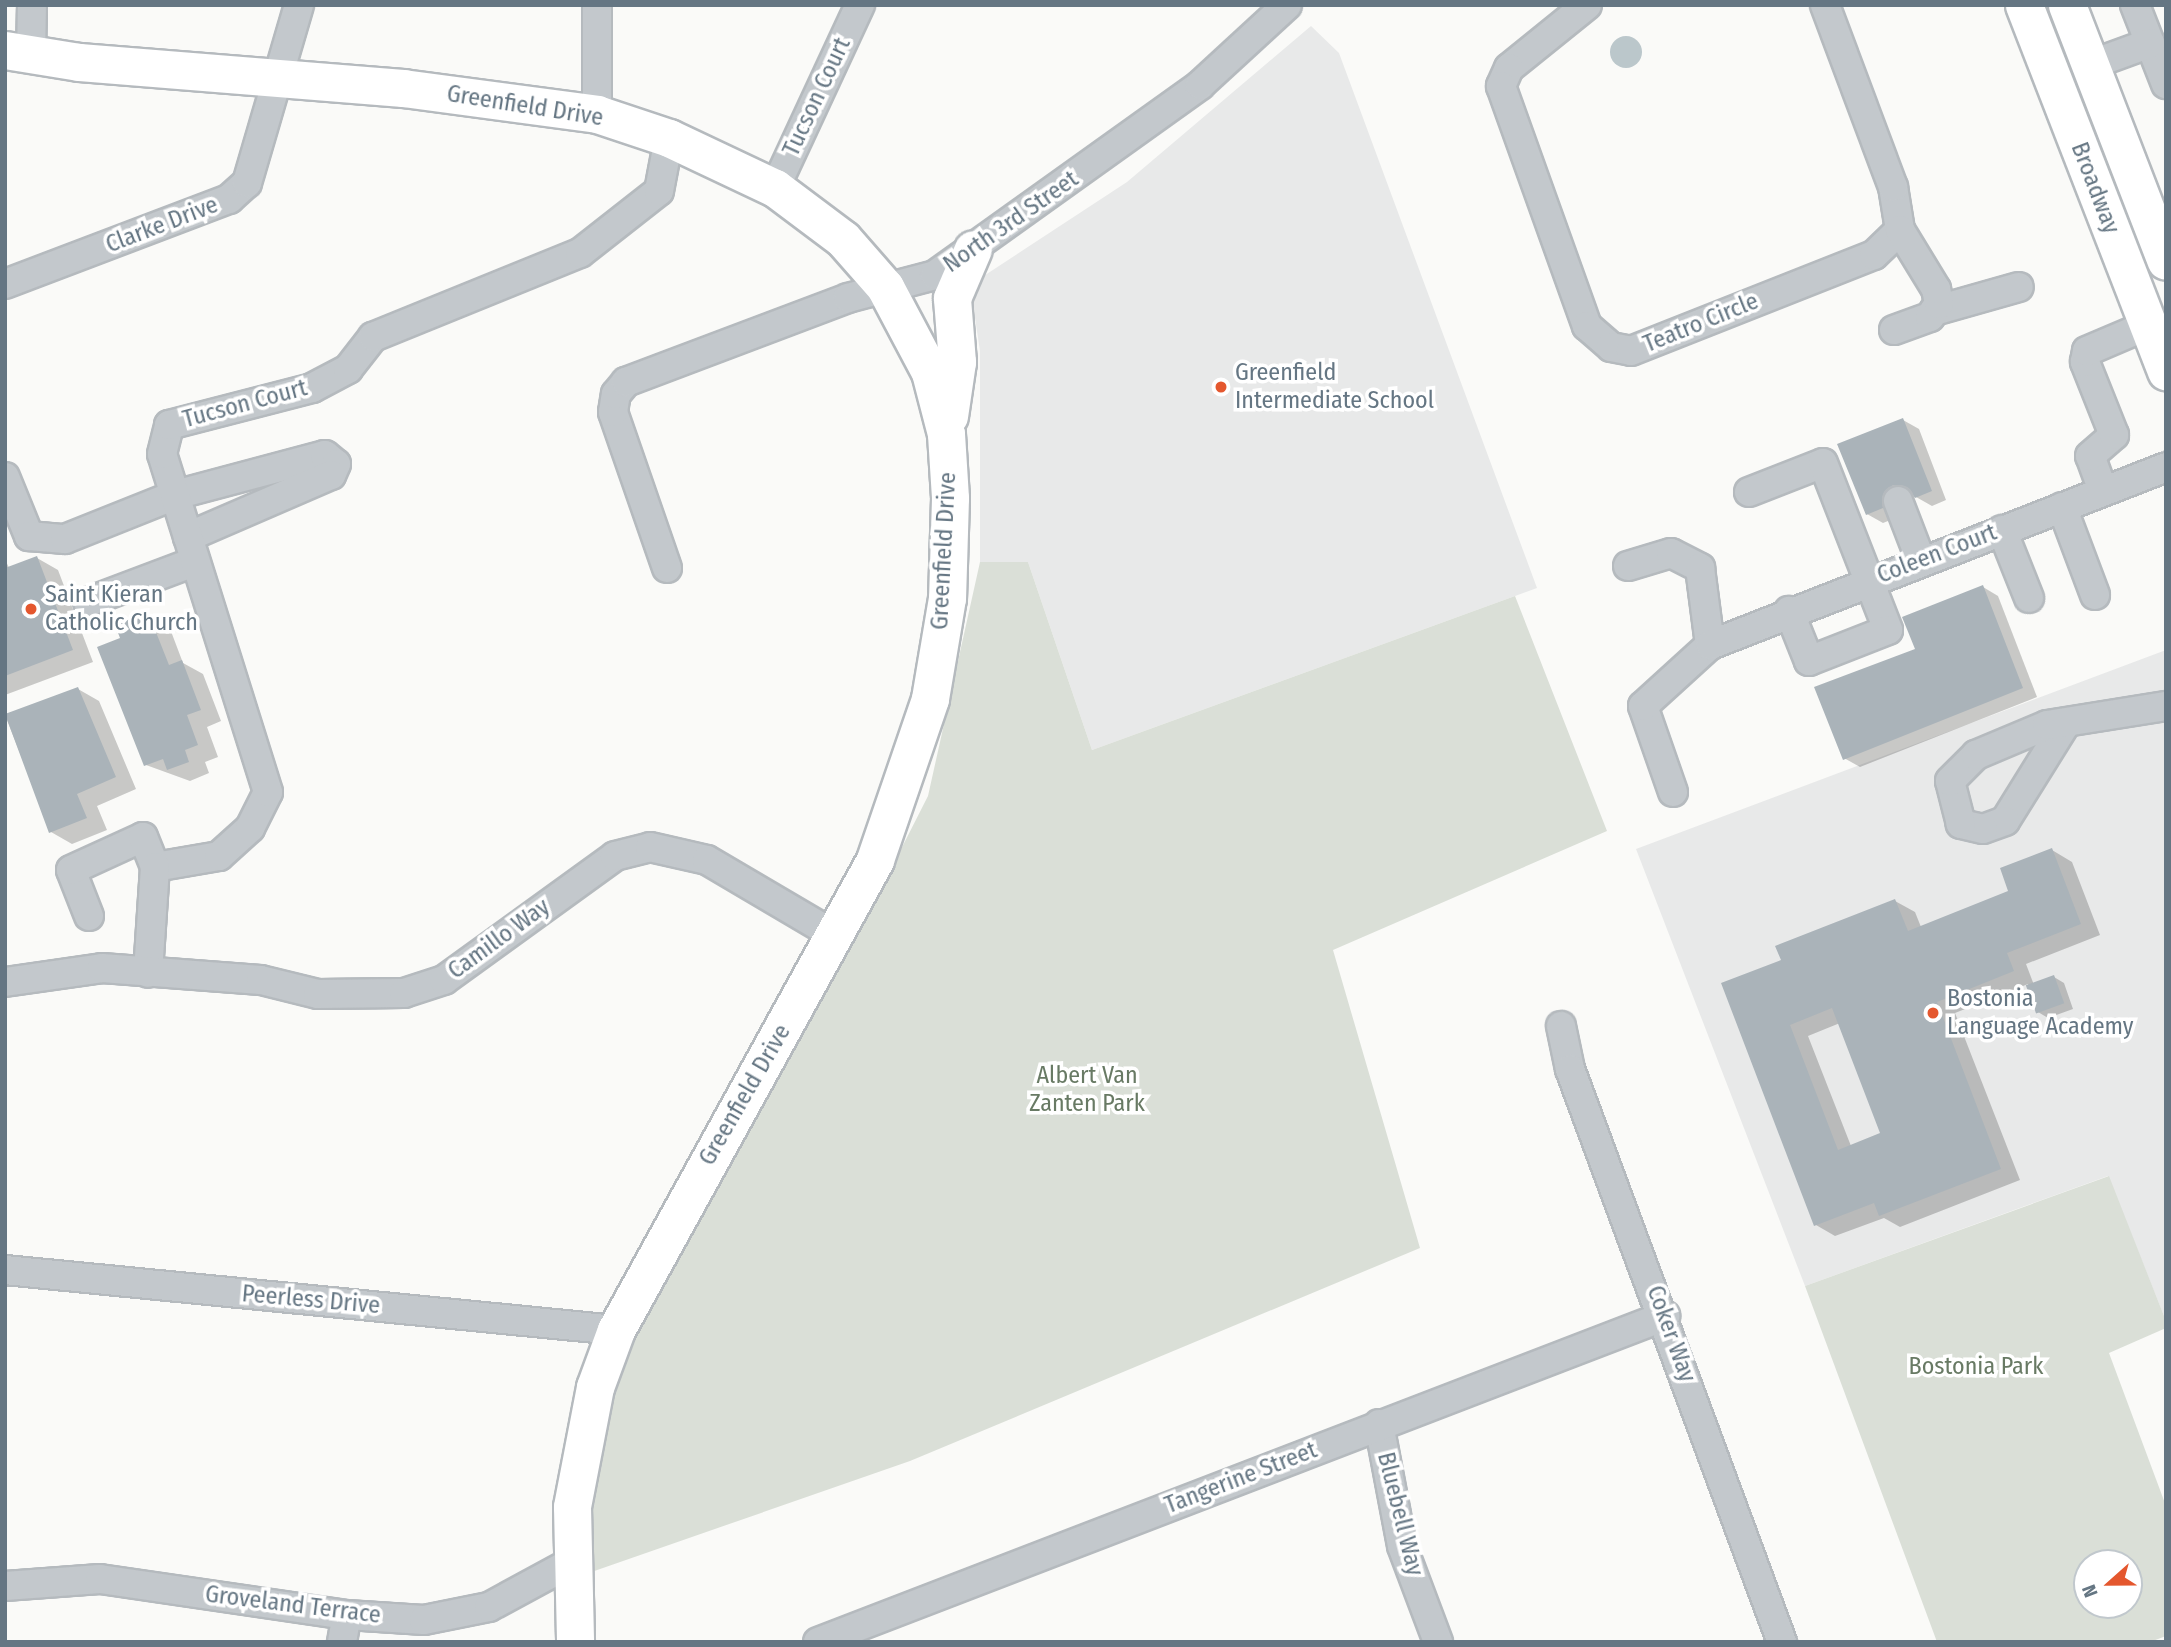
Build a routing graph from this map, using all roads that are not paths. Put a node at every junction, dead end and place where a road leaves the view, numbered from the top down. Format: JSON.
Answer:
{"nodes":[{"id":1,"x":32,"y":5,"type":"edge"},
{"id":2,"x":299,"y":5,"type":"edge"},
{"id":3,"x":597,"y":5,"type":"edge"},
{"id":4,"x":860,"y":5,"type":"edge"},
{"id":5,"x":1287,"y":5,"type":"edge"},
{"id":6,"x":1587,"y":5,"type":"edge"},
{"id":7,"x":1825,"y":5,"type":"edge"},
{"id":8,"x":2024,"y":5,"type":"edge"},
{"id":9,"x":2067,"y":5,"type":"edge"},
{"id":10,"x":2135,"y":5,"type":"edge"},
{"id":11,"x":2150,"y":43,"type":"junction"},
{"id":12,"x":18,"y":53,"type":"edge"},
{"id":13,"x":2090,"y":65,"type":"junction"},
{"id":14,"x":280,"y":74,"type":"junction"},
{"id":15,"x":2166,"y":84,"type":"edge"},
{"id":16,"x":597,"y":114,"type":"junction"},
{"id":17,"x":669,"y":138,"type":"junction"},
{"id":18,"x":775,"y":188,"type":"junction"},
{"id":19,"x":1900,"y":230,"type":"junction"},
{"id":20,"x":973,"y":249,"type":"junction"},
{"id":21,"x":2166,"y":261,"type":"edge"},
{"id":22,"x":5,"y":284,"type":"edge"},
{"id":23,"x":885,"y":287,"type":"junction"},
{"id":24,"x":2019,"y":287,"type":"dead end"},
{"id":25,"x":1934,"y":311,"type":"junction"},
{"id":26,"x":2148,"y":325,"type":"junction"},
{"id":27,"x":1894,"y":330,"type":"dead end"},
{"id":28,"x":2166,"y":371,"type":"edge"},
{"id":29,"x":946,"y":434,"type":"junction"},
{"id":30,"x":2166,"y":467,"type":"edge"},
{"id":31,"x":5,"y":477,"type":"edge"},
{"id":32,"x":2103,"y":491,"type":"junction"},
{"id":33,"x":1749,"y":492,"type":"dead end"},
{"id":34,"x":175,"y":495,"type":"junction"},
{"id":35,"x":1898,"y":501,"type":"dead end"},
{"id":36,"x":2062,"y":507,"type":"junction"},
{"id":37,"x":2002,"y":530,"type":"junction"},
{"id":38,"x":191,"y":550,"type":"junction"},
{"id":39,"x":1921,"y":561,"type":"junction"},
{"id":40,"x":1628,"y":566,"type":"dead end"},
{"id":41,"x":667,"y":568,"type":"dead end"},
{"id":42,"x":1869,"y":580,"type":"junction"},
{"id":43,"x":2095,"y":595,"type":"dead end"},
{"id":44,"x":2029,"y":598,"type":"dead end"},
{"id":45,"x":88,"y":602,"type":"dead end"},
{"id":46,"x":1789,"y":611,"type":"junction"},
{"id":47,"x":1710,"y":645,"type":"junction"},
{"id":48,"x":2166,"y":706,"type":"edge"},
{"id":49,"x":2066,"y":723,"type":"dead end"},
{"id":50,"x":1673,"y":792,"type":"dead end"},
{"id":51,"x":155,"y":867,"type":"junction"},
{"id":52,"x":89,"y":916,"type":"dead end"},
{"id":53,"x":836,"y":936,"type":"junction"},
{"id":54,"x":149,"y":973,"type":"junction"},
{"id":55,"x":5,"y":982,"type":"edge"},
{"id":56,"x":1561,"y":1026,"type":"dead end"},
{"id":57,"x":5,"y":1270,"type":"edge"},
{"id":58,"x":1665,"y":1316,"type":"junction"},
{"id":59,"x":616,"y":1330,"type":"junction"},
{"id":60,"x":1379,"y":1424,"type":"junction"},
{"id":61,"x":570,"y":1563,"type":"junction"},
{"id":62,"x":5,"y":1586,"type":"edge"},
{"id":63,"x":344,"y":1629,"type":"edge"},
{"id":64,"x":575,"y":1642,"type":"edge"},
{"id":65,"x":818,"y":1642,"type":"edge"},
{"id":66,"x":1438,"y":1642,"type":"edge"},
{"id":67,"x":1782,"y":1642,"type":"edge"}],
"edges":[{"from":1,"to":12,"type":"street"},
{"from":2,"to":14,"type":"street","name":"Clarke Drive"},
{"from":3,"to":16,"type":"street"},
{"from":4,"to":18,"type":"street","name":"Tucson Court"},
{"from":5,"to":20,"type":"street","name":"North 3rd Street"},
{"from":6,"to":19,"type":"street","name":"Teatro Circle"},
{"from":7,"to":19,"type":"street"},
{"from":8,"to":26,"type":"main road","name":"Broadway"},
{"from":9,"to":13,"type":"main road","name":"Broadway"},
{"from":10,"to":11,"type":"street"},
{"from":11,"to":13,"type":"street"},
{"from":11,"to":15,"type":"street"},
{"from":12,"to":14,"type":"main road","name":"Greenfield Drive"},
{"from":13,"to":21,"type":"main road","name":"Broadway"},
{"from":14,"to":16,"type":"main road","name":"Greenfield Drive"},
{"from":14,"to":22,"type":"street","name":"Clarke Drive"},
{"from":16,"to":17,"type":"main road","name":"Greenfield Drive"},
{"from":17,"to":18,"type":"main road","name":"Greenfield Drive"},
{"from":17,"to":34,"type":"street","name":"Tucson Court"},
{"from":18,"to":23,"type":"main road","name":"Greenfield Drive"},
{"from":19,"to":25,"type":"street"},
{"from":20,"to":23,"type":"street","name":"North 3rd Street"},
{"from":20,"to":29,"type":"main road"},
{"from":23,"to":29,"type":"main road","name":"Greenfield Drive"},
{"from":23,"to":41,"type":"street","name":"North 3rd Street"},
{"from":24,"to":25,"type":"street"},
{"from":25,"to":27,"type":"street"},
{"from":26,"to":28,"type":"main road","name":"Broadway"},
{"from":26,"to":32,"type":"street"},
{"from":29,"to":53,"type":"main road","name":"Greenfield Drive"},
{"from":30,"to":32,"type":"street","name":"Coleen Court"},
{"from":31,"to":34,"type":"street"},
{"from":32,"to":36,"type":"street","name":"Coleen Court"},
{"from":33,"to":42,"type":"street"},
{"from":34,"to":38,"type":"street","name":"Tucson Court"},
{"from":34,"to":38,"type":"street"},
{"from":35,"to":39,"type":"street"},
{"from":36,"to":37,"type":"street","name":"Coleen Court"},
{"from":36,"to":43,"type":"street"},
{"from":37,"to":39,"type":"street","name":"Coleen Court"},
{"from":37,"to":44,"type":"street"},
{"from":38,"to":45,"type":"street"},
{"from":38,"to":51,"type":"street","name":"Tucson Court"},
{"from":39,"to":42,"type":"street","name":"Coleen Court"},
{"from":40,"to":47,"type":"street"},
{"from":42,"to":46,"type":"street","name":"Coleen Court"},
{"from":42,"to":46,"type":"street"},
{"from":46,"to":47,"type":"street","name":"Coleen Court"},
{"from":47,"to":50,"type":"street","name":"Coleen Court"},
{"from":48,"to":49,"type":"street"},
{"from":51,"to":52,"type":"street"},
{"from":51,"to":54,"type":"street"},
{"from":53,"to":54,"type":"street","name":"Camillo Way"},
{"from":53,"to":59,"type":"main road","name":"Greenfield Drive"},
{"from":54,"to":55,"type":"street","name":"Camillo Way"},
{"from":56,"to":58,"type":"street","name":"Coker Way"},
{"from":57,"to":59,"type":"street","name":"Peerless Drive"},
{"from":58,"to":60,"type":"street","name":"Tangerine Street"},
{"from":58,"to":67,"type":"street","name":"Coker Way"},
{"from":59,"to":61,"type":"main road","name":"Greenfield Drive"},
{"from":60,"to":65,"type":"street","name":"Tangerine Street"},
{"from":60,"to":66,"type":"street","name":"Bluebell Way"},
{"from":61,"to":63,"type":"street","name":"Groveland Terrace"},
{"from":61,"to":64,"type":"main road","name":"Greenfield Drive"},
{"from":62,"to":63,"type":"street","name":"Groveland Terrace"}]}
